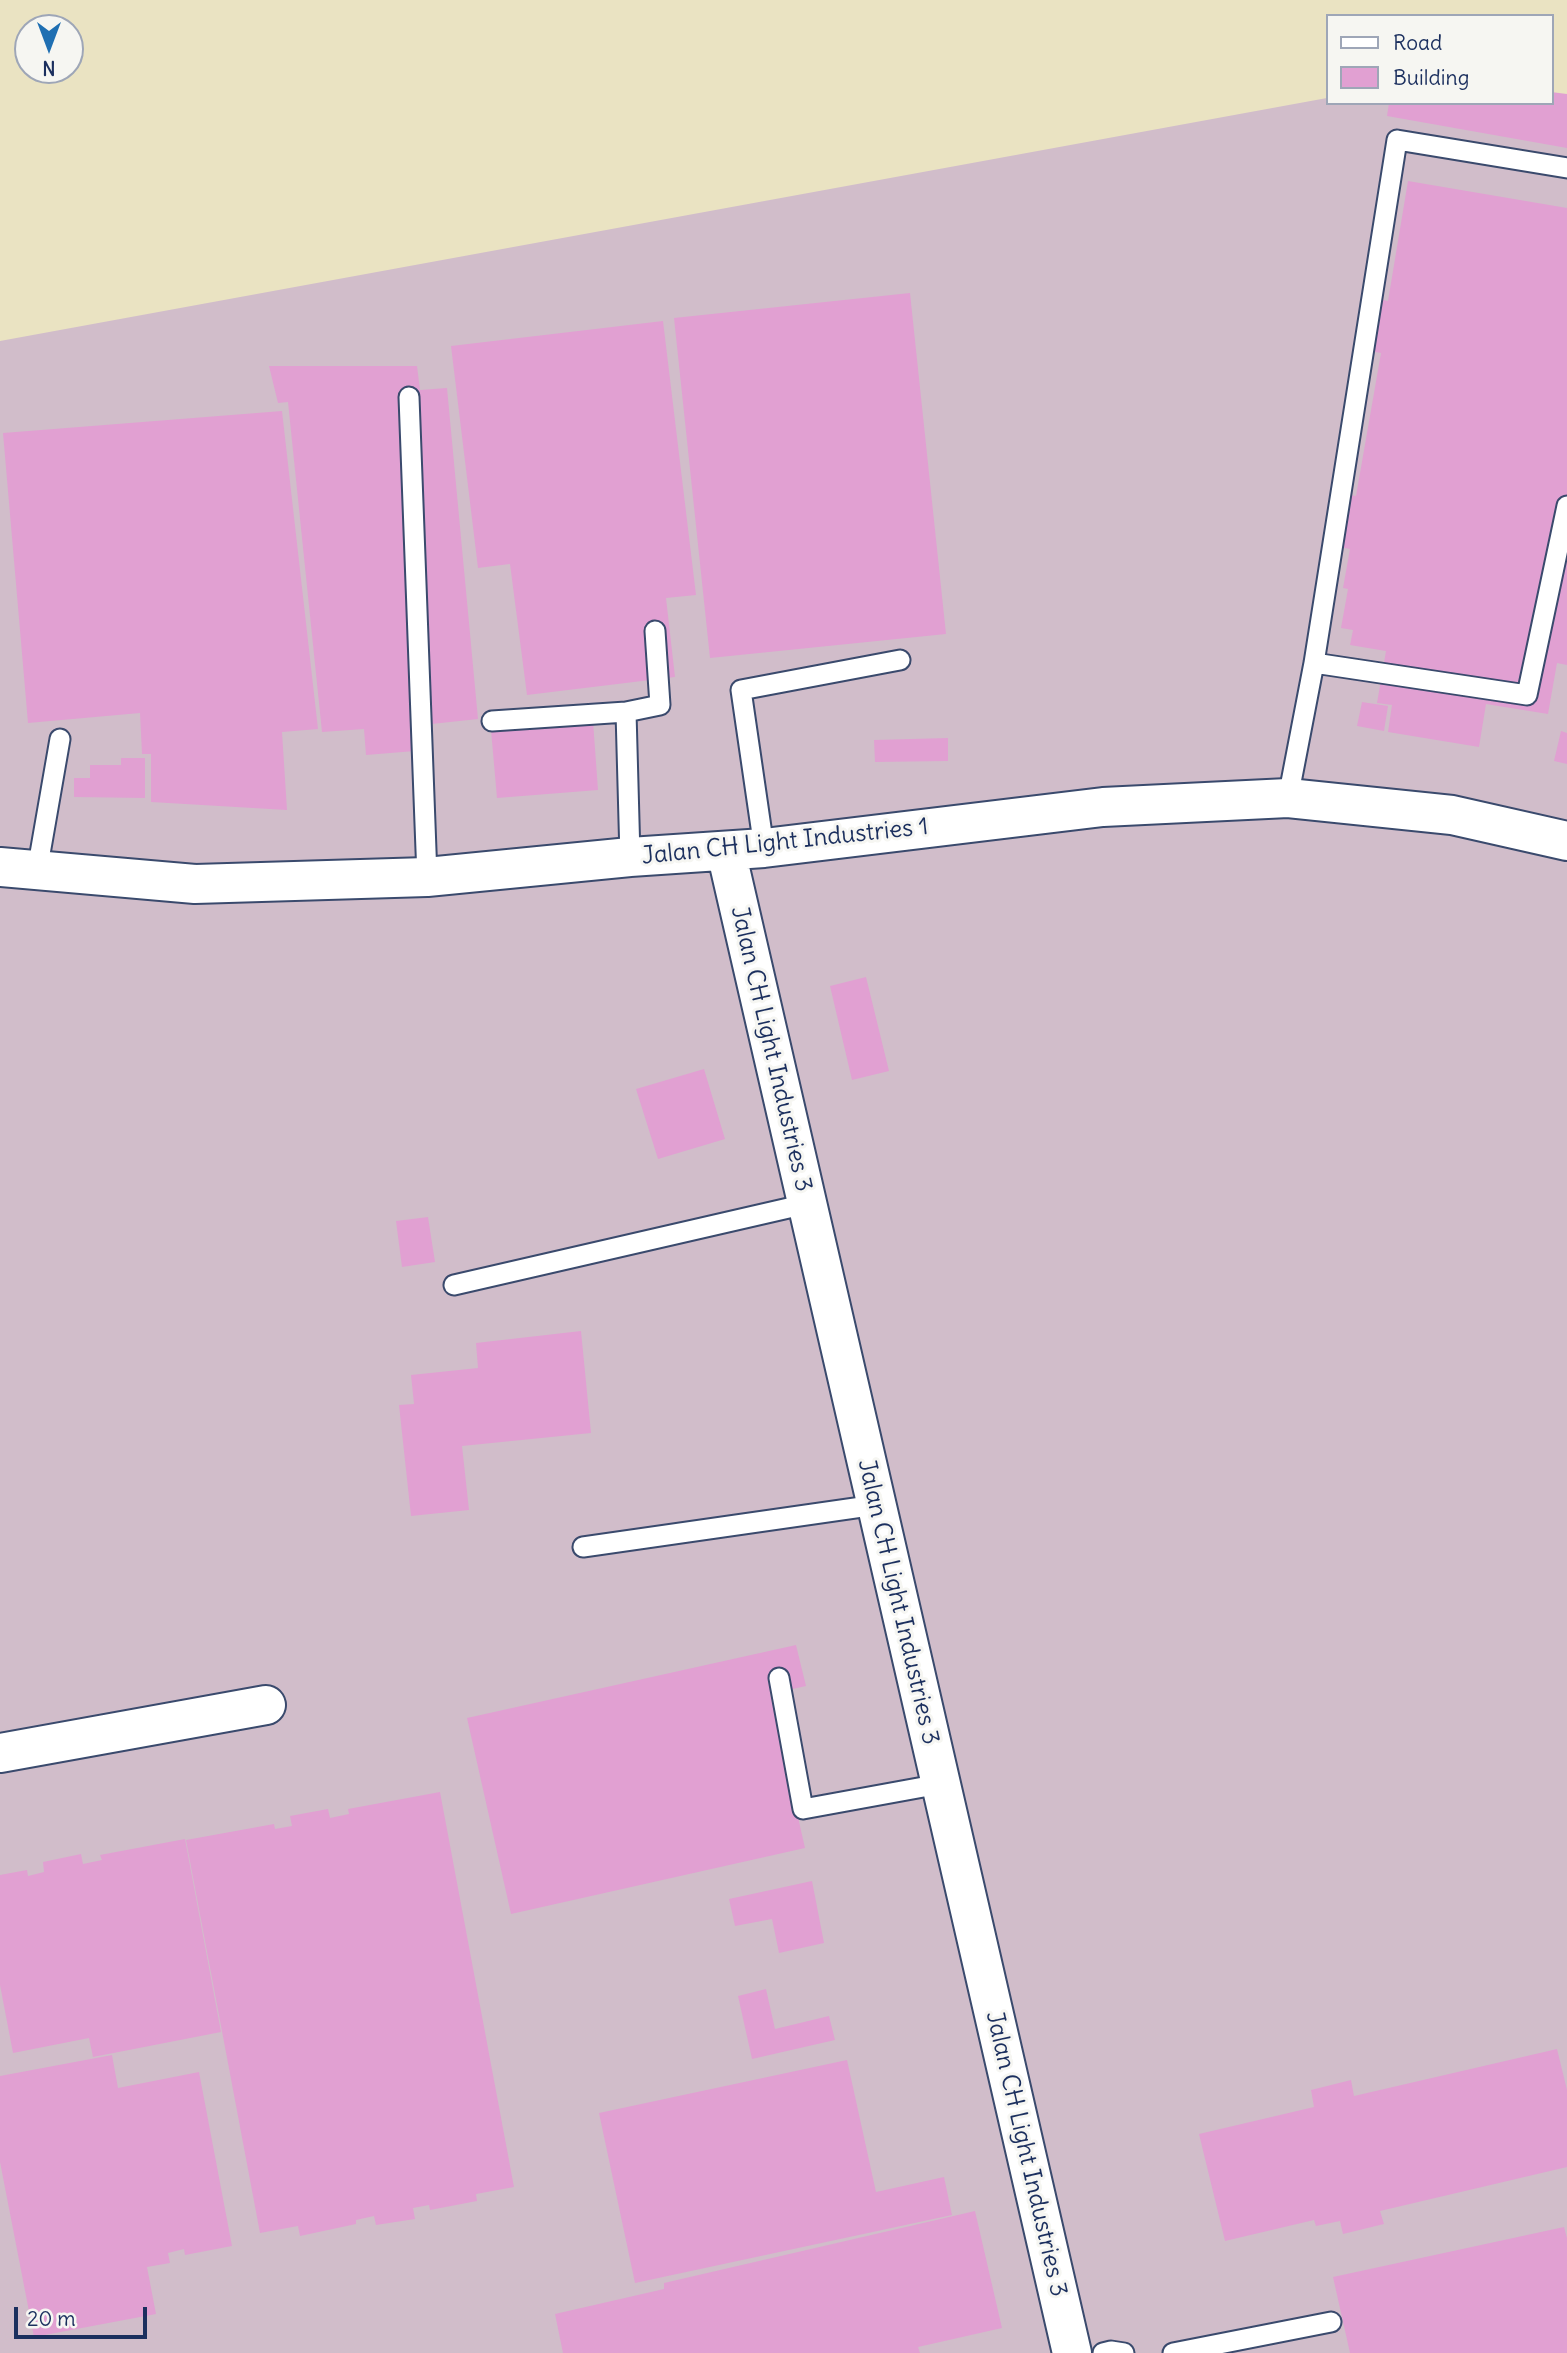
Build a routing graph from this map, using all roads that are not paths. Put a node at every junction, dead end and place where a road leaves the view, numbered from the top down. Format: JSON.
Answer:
{"nodes":[{"id":1,"x":1567,"y":168,"type":"edge"},
{"id":2,"x":409,"y":397,"type":"dead end"},
{"id":3,"x":1567,"y":506,"type":"edge"},
{"id":4,"x":655,"y":631,"type":"dead end"},
{"id":5,"x":900,"y":660,"type":"dead end"},
{"id":6,"x":1314,"y":663,"type":"junction"},
{"id":7,"x":626,"y":712,"type":"junction"},
{"id":8,"x":492,"y":721,"type":"dead end"},
{"id":9,"x":60,"y":739,"type":"dead end"},
{"id":10,"x":1288,"y":798,"type":"junction"},
{"id":11,"x":1567,"y":841,"type":"edge"},
{"id":12,"x":764,"y":848,"type":"junction"},
{"id":13,"x":726,"y":851,"type":"junction"},
{"id":14,"x":630,"y":857,"type":"junction"},
{"id":15,"x":0,"y":867,"type":"edge"},
{"id":16,"x":37,"y":871,"type":"junction"},
{"id":17,"x":427,"y":877,"type":"junction"},
{"id":18,"x":806,"y":1204,"type":"junction"},
{"id":19,"x":454,"y":1285,"type":"dead end"},
{"id":20,"x":876,"y":1505,"type":"junction"},
{"id":21,"x":583,"y":1547,"type":"dead end"},
{"id":22,"x":779,"y":1678,"type":"dead end"},
{"id":23,"x":266,"y":1706,"type":"dead end"},
{"id":24,"x":0,"y":1753,"type":"edge"},
{"id":25,"x":940,"y":1784,"type":"junction"},
{"id":26,"x":1331,"y":2322,"type":"dead end"},
{"id":27,"x":1072,"y":2353,"type":"edge"},
{"id":28,"x":1103,"y":2353,"type":"edge"},
{"id":29,"x":1124,"y":2353,"type":"edge"},
{"id":30,"x":1173,"y":2353,"type":"edge"}],
"edges":[{"from":1,"to":6,"type":"lane"},
{"from":2,"to":17,"type":"lane"},
{"from":3,"to":6,"type":"lane"},
{"from":4,"to":7,"type":"lane"},
{"from":5,"to":12,"type":"lane"},
{"from":6,"to":10,"type":"lane"},
{"from":7,"to":8,"type":"lane"},
{"from":7,"to":14,"type":"lane"},
{"from":9,"to":16,"type":"lane"},
{"from":10,"to":11,"type":"street","name":"Jalan CH Light Industries 1"},
{"from":10,"to":12,"type":"street","name":"Jalan CH Light Industries 1"},
{"from":12,"to":13,"type":"street","name":"Jalan CH Light Industries 1"},
{"from":13,"to":14,"type":"street","name":"Jalan CH Light Industries 1"},
{"from":13,"to":18,"type":"street","name":"Jalan CH Light Industries 3"},
{"from":14,"to":17,"type":"street","name":"Jalan CH Light Industries 1"},
{"from":15,"to":16,"type":"street","name":"Jalan CH Light Industries 1"},
{"from":16,"to":17,"type":"street","name":"Jalan CH Light Industries 1"},
{"from":18,"to":19,"type":"lane"},
{"from":18,"to":20,"type":"street","name":"Jalan CH Light Industries 3"},
{"from":20,"to":21,"type":"lane"},
{"from":20,"to":25,"type":"street","name":"Jalan CH Light Industries 3"},
{"from":22,"to":25,"type":"lane"},
{"from":23,"to":24,"type":"street"},
{"from":25,"to":27,"type":"street","name":"Jalan CH Light Industries 3"},
{"from":26,"to":30,"type":"lane"},
{"from":28,"to":29,"type":"lane"}]}
